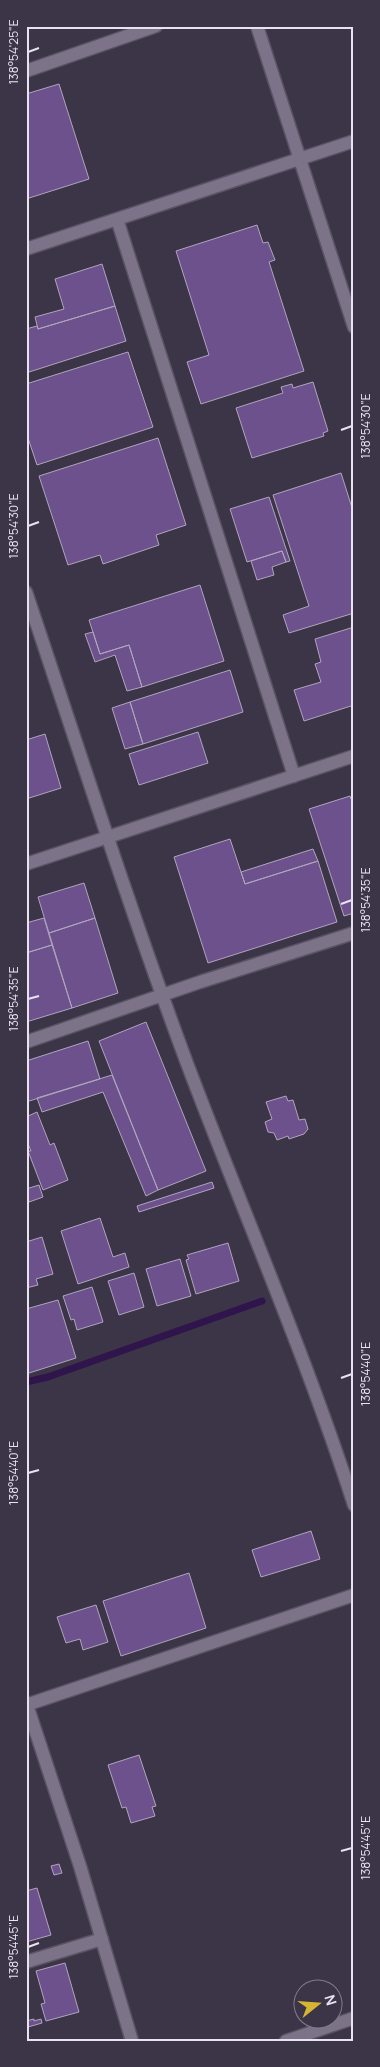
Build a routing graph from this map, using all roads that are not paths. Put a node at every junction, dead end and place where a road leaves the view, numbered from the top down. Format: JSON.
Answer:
{"nodes":[{"id":1,"x":156,"y":26,"type":"edge"},
{"id":2,"x":257,"y":26,"type":"edge"},
{"id":3,"x":26,"y":71,"type":"edge"},
{"id":4,"x":354,"y":141,"type":"edge"},
{"id":5,"x":300,"y":158,"type":"junction"},
{"id":6,"x":117,"y":219,"type":"junction"},
{"id":7,"x":26,"y":249,"type":"edge"},
{"id":8,"x":354,"y":327,"type":"edge"},
{"id":9,"x":26,"y":592,"type":"edge"},
{"id":10,"x":354,"y":756,"type":"edge"},
{"id":11,"x":294,"y":776,"type":"junction"},
{"id":12,"x":108,"y":837,"type":"junction"},
{"id":13,"x":26,"y":864,"type":"edge"},
{"id":14,"x":354,"y":933,"type":"edge"},
{"id":15,"x":162,"y":995,"type":"junction"},
{"id":16,"x":26,"y":1042,"type":"edge"},
{"id":17,"x":354,"y":1505,"type":"edge"},
{"id":18,"x":354,"y":1595,"type":"edge"},
{"id":19,"x":27,"y":1705,"type":"edge"},
{"id":20,"x":102,"y":1939,"type":"junction"},
{"id":21,"x":26,"y":1962,"type":"edge"},
{"id":22,"x":354,"y":2018,"type":"edge"},
{"id":23,"x":132,"y":2041,"type":"edge"},
{"id":24,"x":286,"y":2041,"type":"edge"}],
"edges":[{"from":1,"to":3,"type":"street"},
{"from":2,"to":5,"type":"street"},
{"from":4,"to":5,"type":"street"},
{"from":5,"to":6,"type":"street"},
{"from":5,"to":8,"type":"street"},
{"from":6,"to":7,"type":"street"},
{"from":6,"to":11,"type":"street"},
{"from":9,"to":12,"type":"street"},
{"from":10,"to":11,"type":"street"},
{"from":11,"to":12,"type":"street"},
{"from":12,"to":13,"type":"street"},
{"from":12,"to":15,"type":"street"},
{"from":14,"to":15,"type":"street"},
{"from":15,"to":16,"type":"street"},
{"from":15,"to":17,"type":"street"},
{"from":18,"to":19,"type":"street"},
{"from":19,"to":20,"type":"street"},
{"from":20,"to":21,"type":"street"},
{"from":20,"to":23,"type":"street"},
{"from":22,"to":24,"type":"street"}]}
